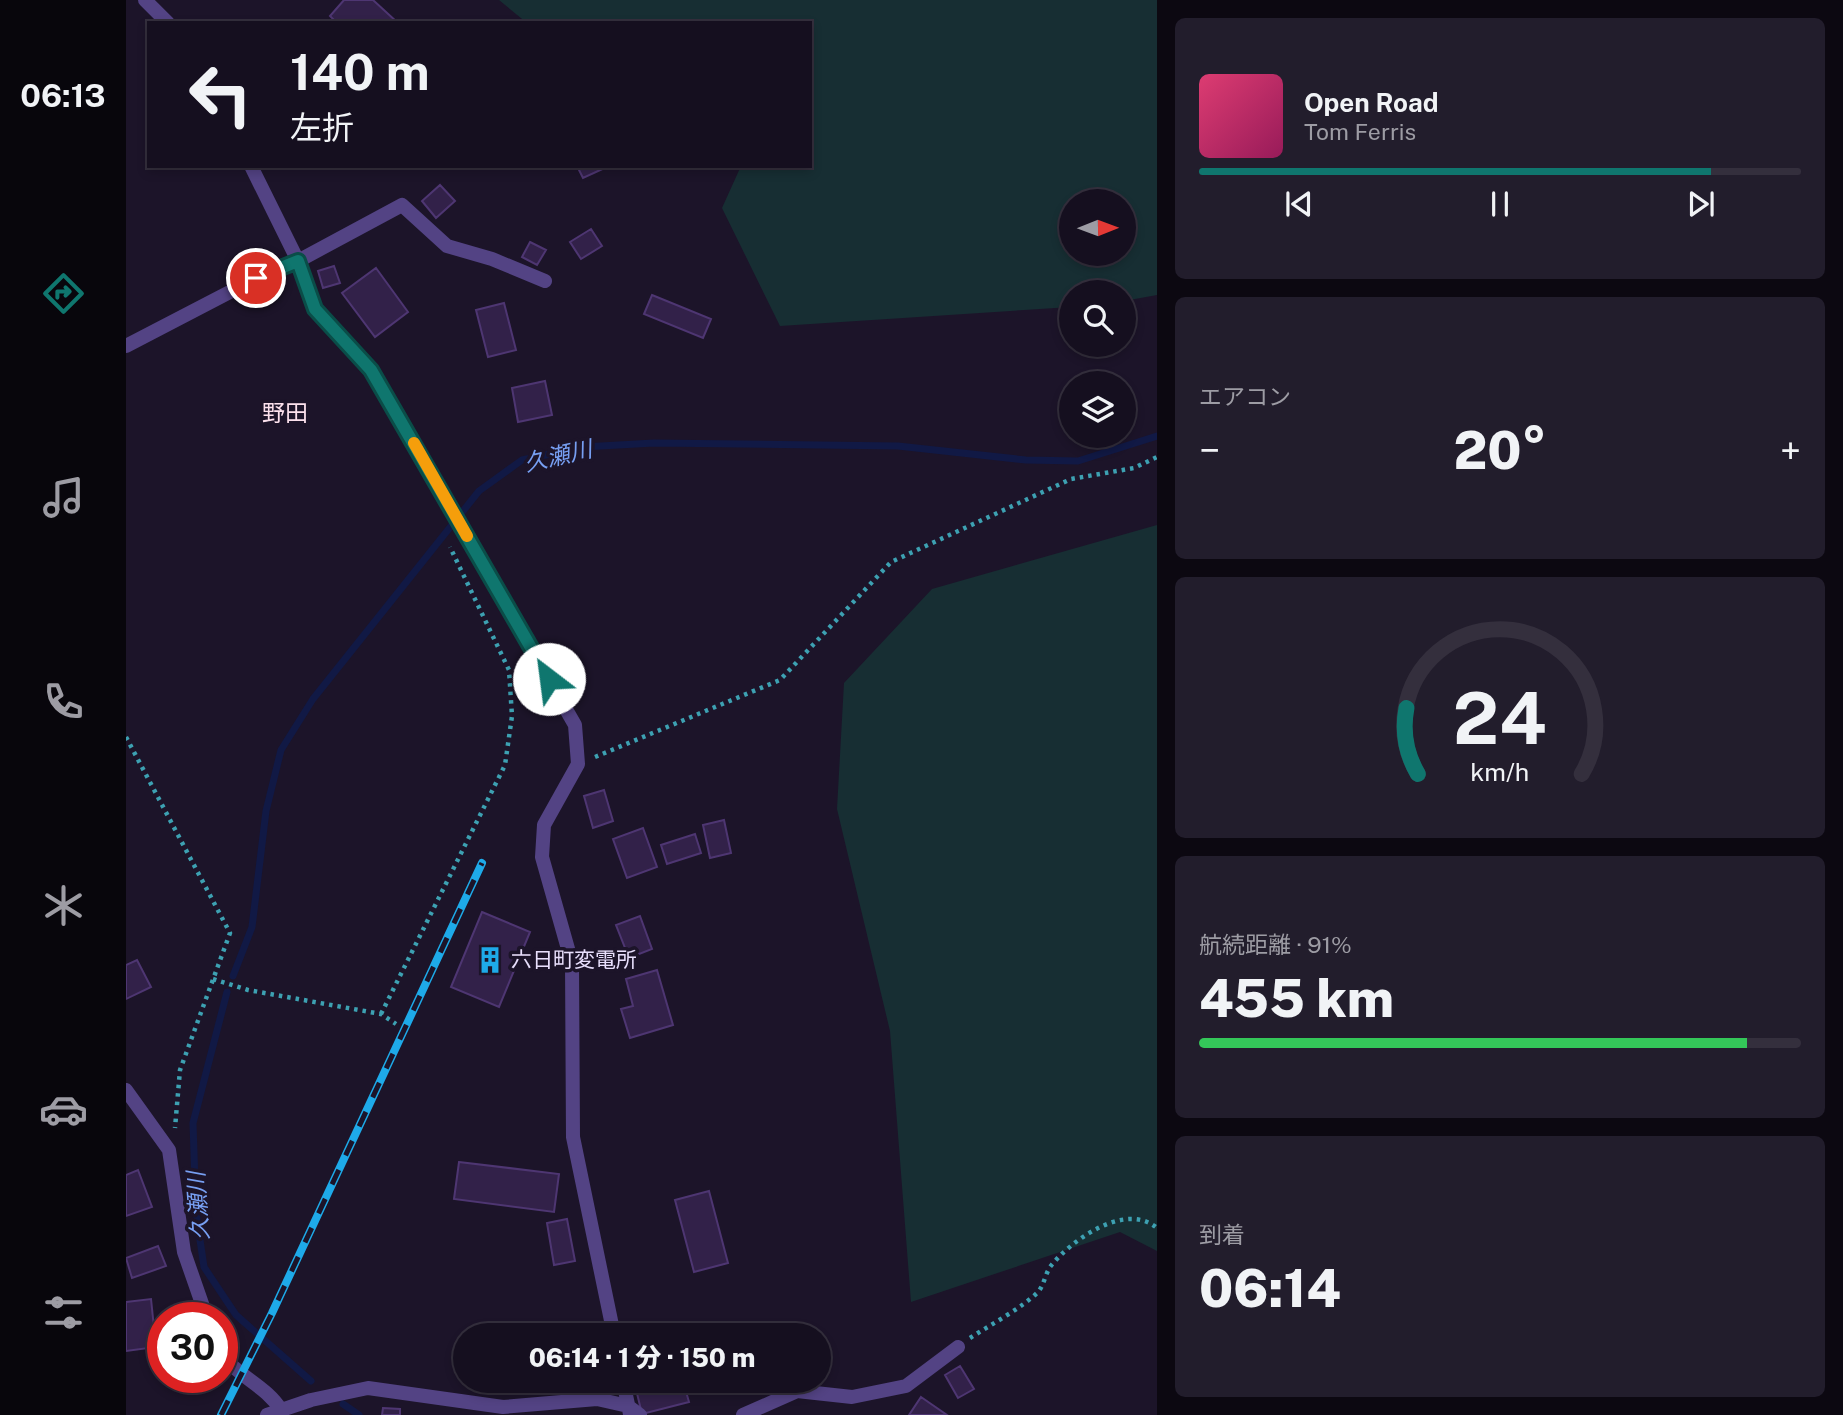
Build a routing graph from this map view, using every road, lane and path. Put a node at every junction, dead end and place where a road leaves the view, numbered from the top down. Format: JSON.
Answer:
{"nodes":[{"id":1,"x":145,"y":0,"type":"edge"},
{"id":2,"x":166,"y":21,"type":"edge"},
{"id":3,"x":252,"y":168,"type":"edge"},
{"id":4,"x":298,"y":261,"type":"junction"},
{"id":5,"x":545,"y":281,"type":"dead end"},
{"id":6,"x":126,"y":346,"type":"edge"},
{"id":7,"x":1157,"y":457,"type":"edge"},
{"id":8,"x":449,"y":541,"type":"dead end"},
{"id":9,"x":126,"y":737,"type":"edge"},
{"id":10,"x":578,"y":764,"type":"junction"},
{"id":11,"x":213,"y":979,"type":"junction"},
{"id":12,"x":381,"y":1014,"type":"junction"},
{"id":13,"x":397,"y":1024,"type":"dead end"},
{"id":14,"x":127,"y":1093,"type":"edge"},
{"id":15,"x":169,"y":1150,"type":"junction"},
{"id":16,"x":1157,"y":1228,"type":"edge"},
{"id":17,"x":201,"y":1302,"type":"edge"},
{"id":18,"x":612,"y":1323,"type":"edge"},
{"id":19,"x":958,"y":1347,"type":"joint"},
{"id":20,"x":238,"y":1371,"type":"edge"},
{"id":21,"x":629,"y":1410,"type":"edge"},
{"id":22,"x":274,"y":1413,"type":"edge"},
{"id":23,"x":640,"y":1415,"type":"edge"},
{"id":24,"x":743,"y":1415,"type":"edge"}],
"edges":[{"from":1,"to":2,"type":"street"},
{"from":3,"to":4,"type":"street"},
{"from":4,"to":5,"type":"street"},
{"from":4,"to":6,"type":"street"},
{"from":4,"to":10,"type":"street"},
{"from":7,"to":10,"type":"path"},
{"from":8,"to":12,"type":"path"},
{"from":9,"to":11,"type":"path"},
{"from":10,"to":18,"type":"street"},
{"from":11,"to":12,"type":"path"},
{"from":11,"to":15,"type":"path"},
{"from":12,"to":13,"type":"path"},
{"from":14,"to":15,"type":"street"},
{"from":15,"to":17,"type":"street"},
{"from":16,"to":19,"type":"path"},
{"from":19,"to":24,"type":"street"},
{"from":20,"to":22,"type":"street"},
{"from":21,"to":22,"type":"street"},
{"from":21,"to":23,"type":"street"}]}
